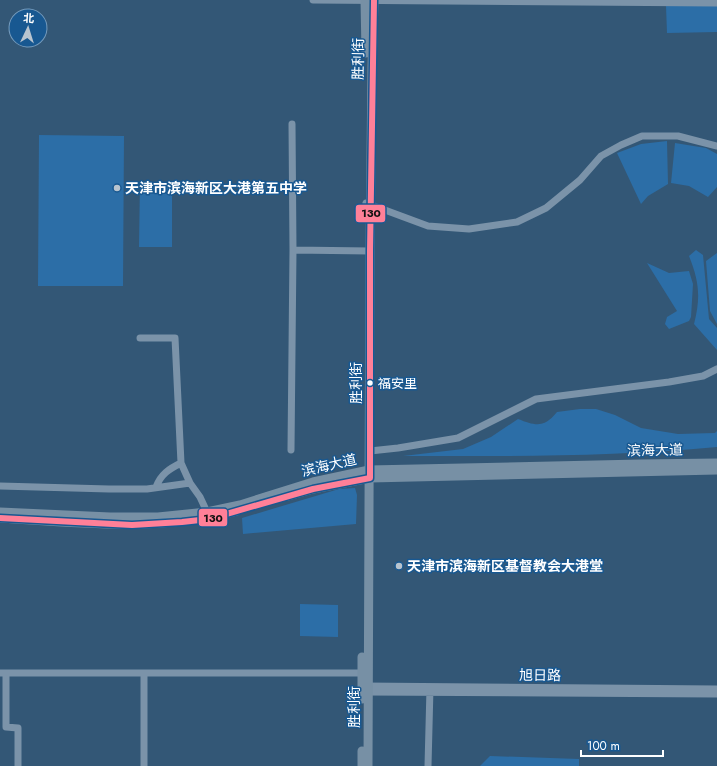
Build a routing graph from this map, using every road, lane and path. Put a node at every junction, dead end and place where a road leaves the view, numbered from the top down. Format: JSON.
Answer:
{"nodes":[{"id":1,"x":313,"y":0,"type":"edge"},
{"id":2,"x":365,"y":0,"type":"edge"},
{"id":3,"x":374,"y":0,"type":"edge"},
{"id":4,"x":717,"y":3,"type":"edge"},
{"id":5,"x":292,"y":124,"type":"dead end"},
{"id":6,"x":717,"y":146,"type":"edge"},
{"id":7,"x":368,"y":203,"type":"junction"},
{"id":8,"x":293,"y":250,"type":"junction"},
{"id":9,"x":368,"y":251,"type":"junction"},
{"id":10,"x":140,"y":338,"type":"dead end"},
{"id":11,"x":717,"y":369,"type":"edge"},
{"id":12,"x":291,"y":450,"type":"dead end"},
{"id":13,"x":370,"y":451,"type":"junction"},
{"id":14,"x":181,"y":463,"type":"junction"},
{"id":15,"x":717,"y":463,"type":"edge"},
{"id":16,"x":717,"y":470,"type":"edge"},
{"id":17,"x":367,"y":475,"type":"junction"},
{"id":18,"x":190,"y":483,"type":"junction"},
{"id":19,"x":0,"y":486,"type":"edge"},
{"id":20,"x":156,"y":487,"type":"junction"},
{"id":21,"x":0,"y":512,"type":"edge"},
{"id":22,"x":207,"y":512,"type":"junction"},
{"id":23,"x":0,"y":518,"type":"edge"},
{"id":24,"x":3,"y":673,"type":"edge"},
{"id":25,"x":144,"y":673,"type":"junction"},
{"id":26,"x":365,"y":673,"type":"junction"},
{"id":27,"x":365,"y":689,"type":"junction"},
{"id":28,"x":430,"y":689,"type":"junction"},
{"id":29,"x":717,"y":689,"type":"edge"},
{"id":30,"x":717,"y":694,"type":"edge"},
{"id":31,"x":18,"y":766,"type":"edge"},
{"id":32,"x":144,"y":766,"type":"edge"},
{"id":33,"x":362,"y":766,"type":"edge"},
{"id":34,"x":368,"y":766,"type":"edge"},
{"id":35,"x":428,"y":766,"type":"edge"}],
"edges":[{"from":1,"to":2,"type":"street"},
{"from":2,"to":3,"type":"street"},
{"from":2,"to":7,"type":"main road","name":"胜利街"},
{"from":3,"to":4,"type":"street"},
{"from":3,"to":7,"type":"main road","name":"胜利街"},
{"from":5,"to":8,"type":"street"},
{"from":6,"to":7,"type":"street"},
{"from":7,"to":9,"type":"main road","name":"胜利街"},
{"from":8,"to":9,"type":"street"},
{"from":8,"to":12,"type":"street"},
{"from":9,"to":13,"type":"main road","name":"胜利街"},
{"from":9,"to":17,"type":"main road","name":"胜利街"},
{"from":10,"to":14,"type":"street"},
{"from":11,"to":13,"type":"street"},
{"from":13,"to":17,"type":"main road","name":"胜利街"},
{"from":14,"to":18,"type":"street"},
{"from":14,"to":20,"type":"street"},
{"from":15,"to":17,"type":"main road","name":"滨海大道"},
{"from":16,"to":17,"type":"main road","name":"滨海大道"},
{"from":17,"to":22,"type":"main road","name":"滨海大道"},
{"from":17,"to":23,"type":"main road","name":"滨海大道"},
{"from":17,"to":26,"type":"main road","name":"胜利街"},
{"from":18,"to":20,"type":"street"},
{"from":18,"to":22,"type":"street"},
{"from":19,"to":20,"type":"street"},
{"from":21,"to":22,"type":"main road","name":"滨海大道"},
{"from":24,"to":25,"type":"street"},
{"from":24,"to":31,"type":"street"},
{"from":25,"to":26,"type":"street"},
{"from":25,"to":32,"type":"street"},
{"from":26,"to":27,"type":"main road","name":"胜利街"},
{"from":27,"to":28,"type":"street","name":"旭日路"},
{"from":27,"to":33,"type":"main road","name":"胜利街"},
{"from":27,"to":34,"type":"main road","name":"胜利街"},
{"from":28,"to":29,"type":"street","name":"旭日路"},
{"from":28,"to":30,"type":"street","name":"旭日路"},
{"from":28,"to":35,"type":"street"}]}
